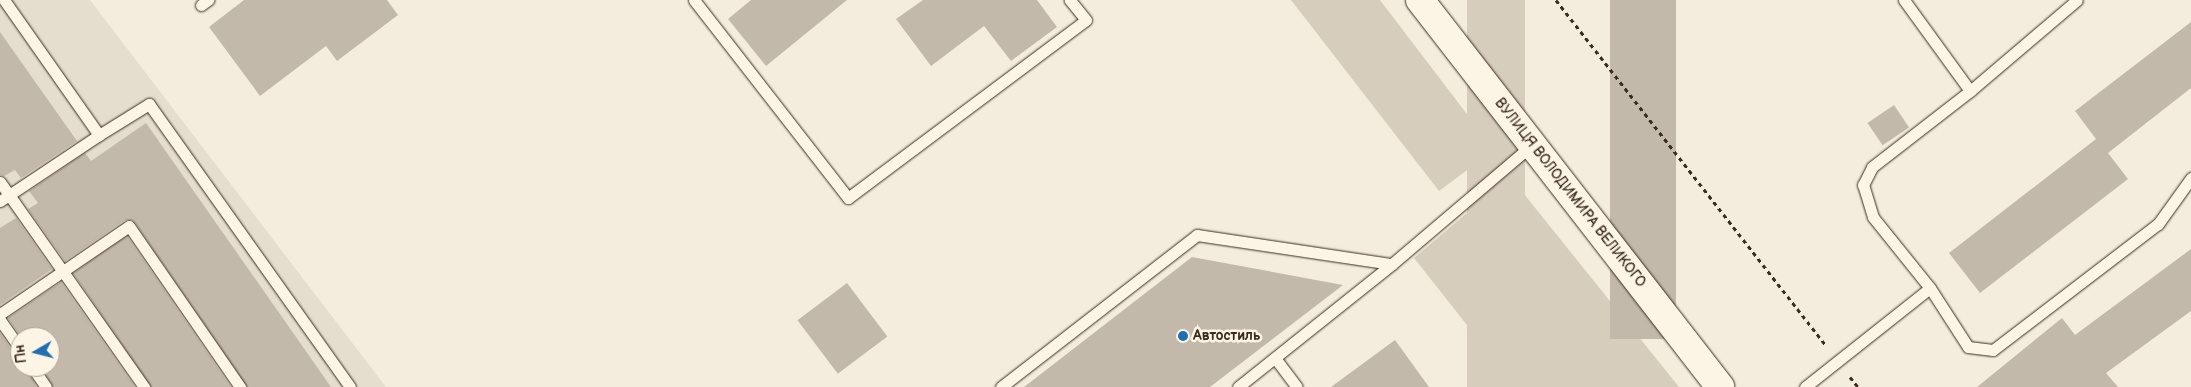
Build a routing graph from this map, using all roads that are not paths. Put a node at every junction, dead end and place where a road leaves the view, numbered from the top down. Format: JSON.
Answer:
{"nodes":[{"id":1,"x":4,"y":0,"type":"edge"},
{"id":2,"x":694,"y":0,"type":"edge"},
{"id":3,"x":1070,"y":0,"type":"edge"},
{"id":4,"x":1420,"y":0,"type":"edge"},
{"id":5,"x":1904,"y":0,"type":"edge"},
{"id":6,"x":2077,"y":0,"type":"edge"},
{"id":7,"x":1970,"y":91,"type":"junction"},
{"id":8,"x":99,"y":135,"type":"junction"},
{"id":9,"x":1533,"y":144,"type":"junction"},
{"id":10,"x":2191,"y":178,"type":"edge"},
{"id":11,"x":0,"y":182,"type":"edge"},
{"id":12,"x":4,"y":198,"type":"edge"},
{"id":13,"x":1392,"y":264,"type":"junction"},
{"id":14,"x":63,"y":271,"type":"junction"},
{"id":15,"x":1930,"y":288,"type":"junction"},
{"id":16,"x":0,"y":314,"type":"edge"},
{"id":17,"x":0,"y":320,"type":"edge"},
{"id":18,"x":10,"y":334,"type":"edge"},
{"id":19,"x":1275,"y":358,"type":"junction"},
{"id":20,"x":144,"y":387,"type":"edge"},
{"id":21,"x":240,"y":387,"type":"edge"},
{"id":22,"x":350,"y":387,"type":"edge"},
{"id":23,"x":1001,"y":387,"type":"edge"},
{"id":24,"x":1238,"y":387,"type":"edge"},
{"id":25,"x":1297,"y":387,"type":"edge"},
{"id":26,"x":1720,"y":387,"type":"edge"},
{"id":27,"x":1805,"y":387,"type":"edge"}],
"edges":[{"from":1,"to":8,"type":"lane"},
{"from":2,"to":3,"type":"lane"},
{"from":4,"to":9,"type":"main road","name":"ВУЛИЦЯ ВОЛОДИМИРА ВЕЛИКОГО"},
{"from":5,"to":7,"type":"lane"},
{"from":6,"to":7,"type":"lane"},
{"from":7,"to":15,"type":"lane"},
{"from":8,"to":12,"type":"lane"},
{"from":8,"to":22,"type":"lane"},
{"from":9,"to":13,"type":"lane"},
{"from":9,"to":26,"type":"main road","name":"ВУЛИЦЯ ВОЛОДИМИРА ВЕЛИКОГО"},
{"from":10,"to":15,"type":"lane"},
{"from":11,"to":12,"type":"lane"},
{"from":12,"to":14,"type":"lane"},
{"from":13,"to":19,"type":"lane"},
{"from":13,"to":23,"type":"lane"},
{"from":14,"to":16,"type":"lane"},
{"from":14,"to":20,"type":"lane"},
{"from":14,"to":21,"type":"lane"},
{"from":15,"to":27,"type":"lane"},
{"from":17,"to":18,"type":"lane"},
{"from":19,"to":24,"type":"lane"},
{"from":19,"to":25,"type":"lane"}]}
